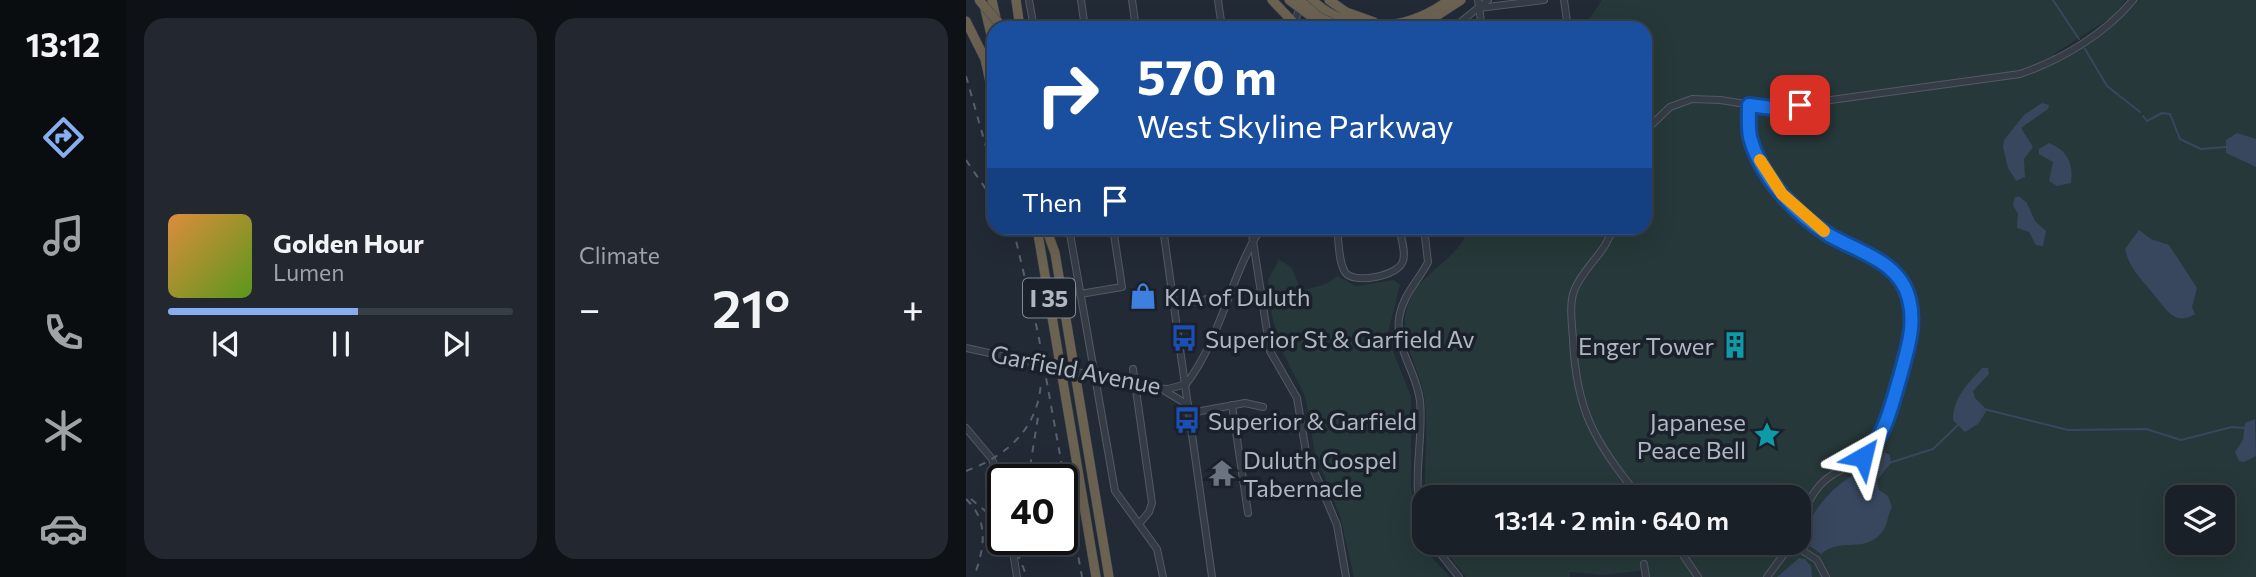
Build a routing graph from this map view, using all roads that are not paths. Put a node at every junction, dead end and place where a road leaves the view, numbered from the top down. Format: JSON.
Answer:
{"nodes":[{"id":1,"x":1016,"y":0,"type":"edge"},
{"id":2,"x":1029,"y":0,"type":"edge"},
{"id":3,"x":1081,"y":0,"type":"edge"},
{"id":4,"x":1132,"y":0,"type":"edge"},
{"id":5,"x":1218,"y":0,"type":"edge"},
{"id":6,"x":1272,"y":0,"type":"edge"},
{"id":7,"x":1289,"y":0,"type":"edge"},
{"id":8,"x":1301,"y":0,"type":"edge"},
{"id":9,"x":1312,"y":0,"type":"edge"},
{"id":10,"x":1329,"y":0,"type":"edge"},
{"id":11,"x":1449,"y":0,"type":"edge"},
{"id":12,"x":1461,"y":0,"type":"edge"},
{"id":13,"x":1478,"y":0,"type":"edge"},
{"id":14,"x":1488,"y":0,"type":"edge"},
{"id":15,"x":1544,"y":0,"type":"edge"},
{"id":16,"x":1564,"y":0,"type":"edge"},
{"id":17,"x":2133,"y":0,"type":"edge"},
{"id":18,"x":984,"y":1,"type":"edge"},
{"id":19,"x":1479,"y":8,"type":"junction"},
{"id":20,"x":1355,"y":20,"type":"junction"},
{"id":21,"x":966,"y":21,"type":"edge"},
{"id":22,"x":988,"y":21,"type":"edge"},
{"id":23,"x":997,"y":21,"type":"edge"},
{"id":24,"x":1019,"y":21,"type":"edge"},
{"id":25,"x":1033,"y":21,"type":"edge"},
{"id":26,"x":1084,"y":21,"type":"edge"},
{"id":27,"x":1135,"y":21,"type":"edge"},
{"id":28,"x":1221,"y":21,"type":"edge"},
{"id":29,"x":1290,"y":21,"type":"edge"},
{"id":30,"x":1295,"y":21,"type":"edge"},
{"id":31,"x":1316,"y":21,"type":"edge"},
{"id":32,"x":1327,"y":21,"type":"edge"},
{"id":33,"x":1362,"y":21,"type":"edge"},
{"id":34,"x":1424,"y":21,"type":"edge"},
{"id":35,"x":1426,"y":21,"type":"edge"},
{"id":36,"x":1462,"y":21,"type":"edge"},
{"id":37,"x":1481,"y":21,"type":"edge"},
{"id":38,"x":1567,"y":21,"type":"edge"},
{"id":39,"x":987,"y":68,"type":"edge"},
{"id":40,"x":1749,"y":105,"type":"junction"},
{"id":41,"x":1652,"y":124,"type":"edge"},
{"id":42,"x":1038,"y":235,"type":"edge"},
{"id":43,"x":1049,"y":235,"type":"edge"},
{"id":44,"x":1053,"y":235,"type":"edge"},
{"id":45,"x":1070,"y":235,"type":"edge"},
{"id":46,"x":1114,"y":235,"type":"edge"},
{"id":47,"x":1164,"y":235,"type":"edge"},
{"id":48,"x":1252,"y":235,"type":"edge"},
{"id":49,"x":1256,"y":235,"type":"edge"},
{"id":50,"x":1338,"y":235,"type":"edge"},
{"id":51,"x":1400,"y":235,"type":"edge"},
{"id":52,"x":1426,"y":235,"type":"edge"},
{"id":53,"x":1610,"y":235,"type":"edge"},
{"id":54,"x":1252,"y":241,"type":"junction"},
{"id":55,"x":1055,"y":253,"type":"junction"},
{"id":56,"x":1080,"y":294,"type":"junction"},
{"id":57,"x":1225,"y":302,"type":"junction"},
{"id":58,"x":1174,"y":304,"type":"junction"},
{"id":59,"x":966,"y":348,"type":"edge"},
{"id":60,"x":1133,"y":369,"type":"dead end"},
{"id":61,"x":1186,"y":384,"type":"junction"},
{"id":62,"x":1160,"y":389,"type":"junction"},
{"id":63,"x":1232,"y":405,"type":"junction"},
{"id":64,"x":1263,"y":407,"type":"dead end"},
{"id":65,"x":1189,"y":409,"type":"junction"},
{"id":66,"x":966,"y":428,"type":"edge"},
{"id":67,"x":994,"y":464,"type":"edge"},
{"id":68,"x":1418,"y":485,"type":"edge"},
{"id":69,"x":1630,"y":485,"type":"edge"},
{"id":70,"x":1811,"y":500,"type":"edge"},
{"id":71,"x":1248,"y":513,"type":"dead end"},
{"id":72,"x":1139,"y":524,"type":"junction"},
{"id":73,"x":1811,"y":554,"type":"edge"},
{"id":74,"x":1014,"y":555,"type":"edge"},
{"id":75,"x":1441,"y":555,"type":"edge"},
{"id":76,"x":1683,"y":555,"type":"edge"},
{"id":77,"x":1784,"y":555,"type":"edge"},
{"id":78,"x":1644,"y":564,"type":"dead end"},
{"id":79,"x":1017,"y":577,"type":"edge"},
{"id":80,"x":1096,"y":577,"type":"edge"},
{"id":81,"x":1109,"y":577,"type":"edge"},
{"id":82,"x":1163,"y":577,"type":"edge"},
{"id":83,"x":1212,"y":577,"type":"edge"},
{"id":84,"x":1346,"y":577,"type":"edge"},
{"id":85,"x":1459,"y":577,"type":"edge"},
{"id":86,"x":1646,"y":577,"type":"edge"},
{"id":87,"x":1698,"y":577,"type":"edge"},
{"id":88,"x":1767,"y":577,"type":"edge"},
{"id":89,"x":1826,"y":577,"type":"edge"}],
"edges":[{"from":1,"to":24,"type":"highway"},
{"from":2,"to":25,"type":"street"},
{"from":3,"to":26,"type":"street"},
{"from":4,"to":27,"type":"street"},
{"from":5,"to":28,"type":"street"},
{"from":6,"to":29,"type":"highway"},
{"from":7,"to":31,"type":"highway","bridge":true},
{"from":8,"to":30,"type":"street"},
{"from":8,"to":32,"type":"highway","bridge":true},
{"from":9,"to":20,"type":"highway"},
{"from":10,"to":20,"type":"highway"},
{"from":11,"to":34,"type":"highway"},
{"from":12,"to":35,"type":"highway"},
{"from":13,"to":19,"type":"street"},
{"from":14,"to":19,"type":"street"},
{"from":15,"to":19,"type":"street"},
{"from":16,"to":38,"type":"street"},
{"from":17,"to":40,"type":"street"},
{"from":18,"to":22,"type":"highway"},
{"from":18,"to":23,"type":"highway","bridge":true},
{"from":19,"to":36,"type":"street"},
{"from":19,"to":37,"type":"street"},
{"from":20,"to":33,"type":"highway"},
{"from":21,"to":39,"type":"highway"},
{"from":40,"to":41,"type":"street"},
{"from":40,"to":70,"type":"street"},
{"from":42,"to":80,"type":"highway","number":"I 35"},
{"from":43,"to":55,"type":"highway","number":"I 35"},
{"from":44,"to":55,"type":"highway"},
{"from":45,"to":56,"type":"street"},
{"from":46,"to":56,"type":"street"},
{"from":47,"to":58,"type":"street"},
{"from":48,"to":54,"type":"street"},
{"from":49,"to":54,"type":"street"},
{"from":50,"to":51,"type":"street"},
{"from":52,"to":68,"type":"street"},
{"from":53,"to":69,"type":"street"},
{"from":54,"to":57,"type":"street"},
{"from":54,"to":84,"type":"street"},
{"from":55,"to":81,"type":"highway","number":"I 35"},
{"from":56,"to":72,"type":"street"},
{"from":57,"to":58,"type":"street"},
{"from":57,"to":61,"type":"street"},
{"from":58,"to":61,"type":"street"},
{"from":59,"to":62,"type":"street","name":"Garfield Avenue","bridge":true},
{"from":60,"to":72,"type":"street"},
{"from":61,"to":62,"type":"street","name":"Garfield Avenue"},
{"from":61,"to":65,"type":"street"},
{"from":62,"to":65,"type":"street"},
{"from":63,"to":64,"type":"street"},
{"from":63,"to":65,"type":"street"},
{"from":63,"to":71,"type":"street"},
{"from":65,"to":83,"type":"street"},
{"from":66,"to":67,"type":"street"},
{"from":72,"to":82,"type":"street"},
{"from":73,"to":89,"type":"street"},
{"from":74,"to":79,"type":"street"},
{"from":75,"to":85,"type":"street"},
{"from":76,"to":87,"type":"street"},
{"from":77,"to":88,"type":"street"},
{"from":78,"to":86,"type":"street"}]}
